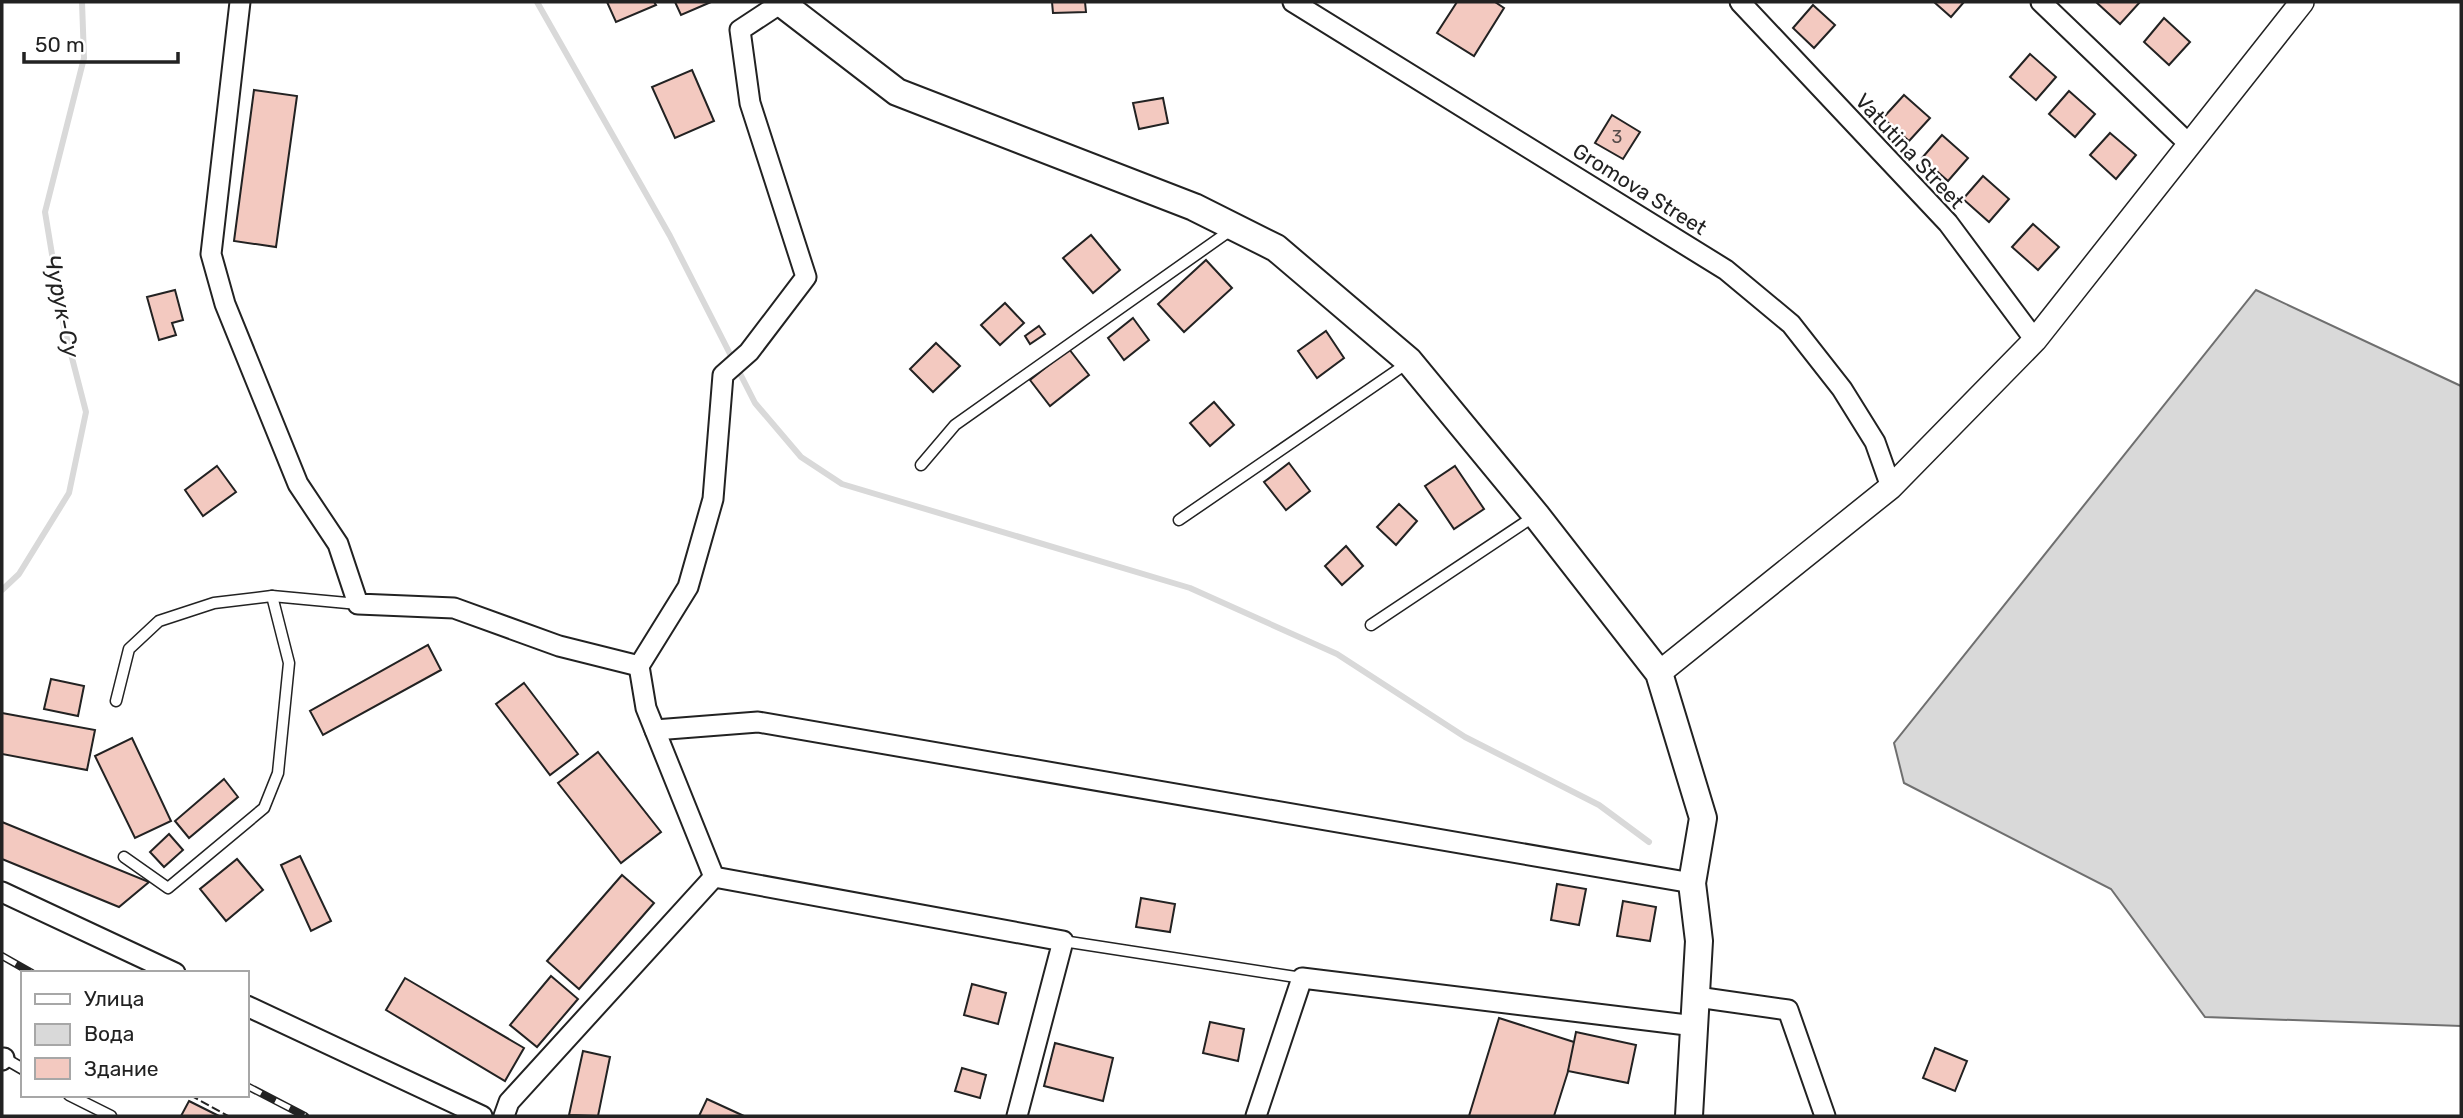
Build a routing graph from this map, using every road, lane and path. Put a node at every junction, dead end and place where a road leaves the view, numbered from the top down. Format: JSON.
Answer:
{"nodes":[{"id":1,"x":240,"y":2,"type":"edge"},
{"id":2,"x":781,"y":2,"type":"edge"},
{"id":3,"x":1293,"y":2,"type":"edge"},
{"id":4,"x":1740,"y":2,"type":"edge"},
{"id":5,"x":2042,"y":2,"type":"edge"},
{"id":6,"x":2302,"y":2,"type":"edge"},
{"id":7,"x":2189,"y":144,"type":"junction"},
{"id":8,"x":1234,"y":227,"type":"junction"},
{"id":9,"x":2035,"y":340,"type":"junction"},
{"id":10,"x":1409,"y":361,"type":"junction"},
{"id":11,"x":921,"y":465,"type":"dead end"},
{"id":12,"x":1891,"y":487,"type":"junction"},
{"id":13,"x":1536,"y":515,"type":"junction"},
{"id":14,"x":1179,"y":520,"type":"dead end"},
{"id":15,"x":272,"y":596,"type":"junction"},
{"id":16,"x":358,"y":604,"type":"junction"},
{"id":17,"x":1371,"y":625,"type":"dead end"},
{"id":18,"x":639,"y":666,"type":"junction"},
{"id":19,"x":1659,"y":673,"type":"junction"},
{"id":20,"x":116,"y":701,"type":"dead end"},
{"id":21,"x":655,"y":730,"type":"junction"},
{"id":22,"x":124,"y":857,"type":"dead end"},
{"id":23,"x":714,"y":877,"type":"junction"},
{"id":24,"x":1692,"y":883,"type":"junction"},
{"id":25,"x":2,"y":892,"type":"edge"},
{"id":26,"x":1063,"y":941,"type":"junction"},
{"id":27,"x":171,"y":971,"type":"edge"},
{"id":28,"x":1302,"y":978,"type":"junction"},
{"id":29,"x":1696,"y":997,"type":"junction"},
{"id":30,"x":248,"y":1006,"type":"edge"},
{"id":31,"x":1695,"y":1026,"type":"junction"},
{"id":32,"x":3,"y":1059,"type":"edge"},
{"id":33,"x":21,"y":1068,"type":"edge"},
{"id":34,"x":73,"y":1097,"type":"edge"},
{"id":35,"x":111,"y":1116,"type":"edge"},
{"id":36,"x":482,"y":1116,"type":"edge"},
{"id":37,"x":504,"y":1116,"type":"edge"},
{"id":38,"x":1017,"y":1116,"type":"edge"},
{"id":39,"x":1256,"y":1116,"type":"edge"},
{"id":40,"x":1689,"y":1116,"type":"edge"},
{"id":41,"x":1825,"y":1116,"type":"edge"}],
"edges":[{"from":1,"to":16,"type":"street"},
{"from":2,"to":8,"type":"main road"},
{"from":2,"to":18,"type":"street"},
{"from":3,"to":12,"type":"street","name":"Gromova Street"},
{"from":4,"to":9,"type":"street","name":"Vatutina Street"},
{"from":5,"to":7,"type":"street"},
{"from":6,"to":7,"type":"street"},
{"from":7,"to":9,"type":"street"},
{"from":8,"to":10,"type":"main road"},
{"from":8,"to":11,"type":"lane"},
{"from":9,"to":12,"type":"street"},
{"from":10,"to":13,"type":"main road"},
{"from":10,"to":14,"type":"lane"},
{"from":12,"to":19,"type":"street"},
{"from":13,"to":17,"type":"lane"},
{"from":13,"to":19,"type":"main road"},
{"from":15,"to":16,"type":"lane"},
{"from":15,"to":20,"type":"lane"},
{"from":15,"to":22,"type":"lane"},
{"from":16,"to":18,"type":"street"},
{"from":18,"to":21,"type":"street"},
{"from":19,"to":24,"type":"main road"},
{"from":21,"to":23,"type":"street"},
{"from":21,"to":24,"type":"street"},
{"from":23,"to":26,"type":"street"},
{"from":23,"to":37,"type":"street"},
{"from":24,"to":29,"type":"main road"},
{"from":25,"to":27,"type":"street"},
{"from":26,"to":28,"type":"lane"},
{"from":26,"to":38,"type":"street"},
{"from":28,"to":31,"type":"street"},
{"from":28,"to":39,"type":"street"},
{"from":29,"to":31,"type":"main road"},
{"from":29,"to":41,"type":"street"},
{"from":30,"to":36,"type":"street"},
{"from":31,"to":40,"type":"main road"},
{"from":32,"to":33,"type":"lane"},
{"from":34,"to":35,"type":"lane"}]}
